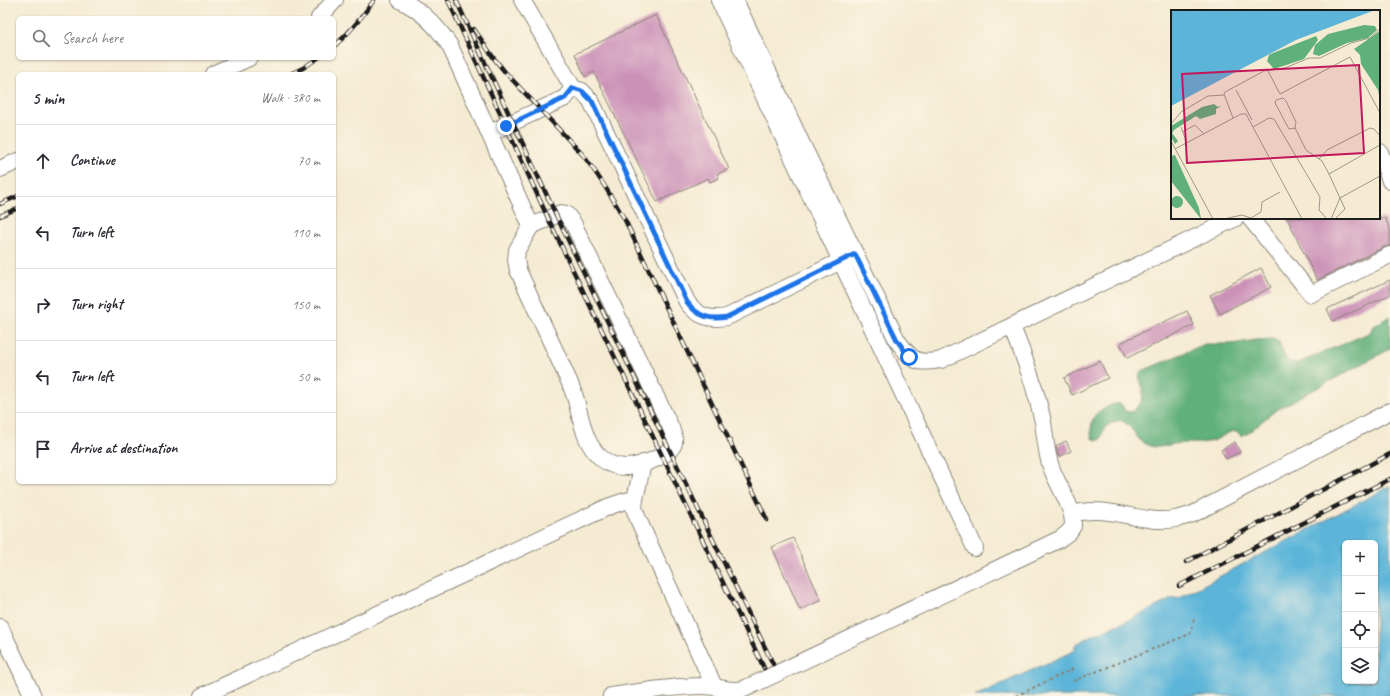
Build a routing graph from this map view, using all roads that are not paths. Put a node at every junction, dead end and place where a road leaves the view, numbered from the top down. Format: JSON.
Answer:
{"nodes":[{"id":1,"x":335,"y":0,"type":"edge"},
{"id":2,"x":400,"y":0,"type":"edge"},
{"id":3,"x":522,"y":0,"type":"edge"},
{"id":4,"x":719,"y":0,"type":"edge"},
{"id":5,"x":735,"y":0,"type":"edge"},
{"id":6,"x":321,"y":16,"type":"edge"},
{"id":7,"x":244,"y":60,"type":"edge"},
{"id":8,"x":218,"y":72,"type":"edge"},
{"id":9,"x":573,"y":88,"type":"junction"},
{"id":10,"x":490,"y":133,"type":"junction"},
{"id":11,"x":1383,"y":150,"type":"edge"},
{"id":12,"x":16,"y":162,"type":"edge"},
{"id":13,"x":0,"y":169,"type":"edge"},
{"id":14,"x":1390,"y":180,"type":"edge"},
{"id":15,"x":1234,"y":219,"type":"edge"},
{"id":16,"x":1251,"y":219,"type":"edge"},
{"id":17,"x":531,"y":226,"type":"junction"},
{"id":18,"x":1390,"y":255,"type":"edge"},
{"id":19,"x":848,"y":257,"type":"junction"},
{"id":20,"x":1012,"y":327,"type":"junction"},
{"id":21,"x":1390,"y":411,"type":"edge"},
{"id":22,"x":643,"y":463,"type":"junction"},
{"id":23,"x":634,"y":499,"type":"junction"},
{"id":24,"x":1072,"y":514,"type":"junction"},
{"id":25,"x":975,"y":548,"type":"dead end"},
{"id":26,"x":0,"y":627,"type":"edge"},
{"id":27,"x":714,"y":686,"type":"junction"},
{"id":28,"x":33,"y":696,"type":"edge"},
{"id":29,"x":202,"y":696,"type":"edge"},
{"id":30,"x":611,"y":696,"type":"edge"}],
"edges":[{"from":1,"to":6,"type":"street"},
{"from":2,"to":10,"type":"street"},
{"from":3,"to":9,"type":"street"},
{"from":4,"to":19,"type":"street"},
{"from":5,"to":19,"type":"street"},
{"from":7,"to":8,"type":"street"},
{"from":9,"to":10,"type":"street"},
{"from":9,"to":19,"type":"street"},
{"from":10,"to":17,"type":"street"},
{"from":11,"to":14,"type":"street"},
{"from":12,"to":13,"type":"street"},
{"from":15,"to":20,"type":"street"},
{"from":16,"to":18,"type":"street"},
{"from":17,"to":22,"type":"street"},
{"from":17,"to":22,"type":"street"},
{"from":19,"to":20,"type":"street"},
{"from":19,"to":25,"type":"street"},
{"from":20,"to":24,"type":"street"},
{"from":21,"to":24,"type":"street"},
{"from":22,"to":23,"type":"street"},
{"from":23,"to":27,"type":"street"},
{"from":23,"to":29,"type":"street"},
{"from":24,"to":27,"type":"street"},
{"from":26,"to":28,"type":"street"},
{"from":27,"to":30,"type":"street"}]}
